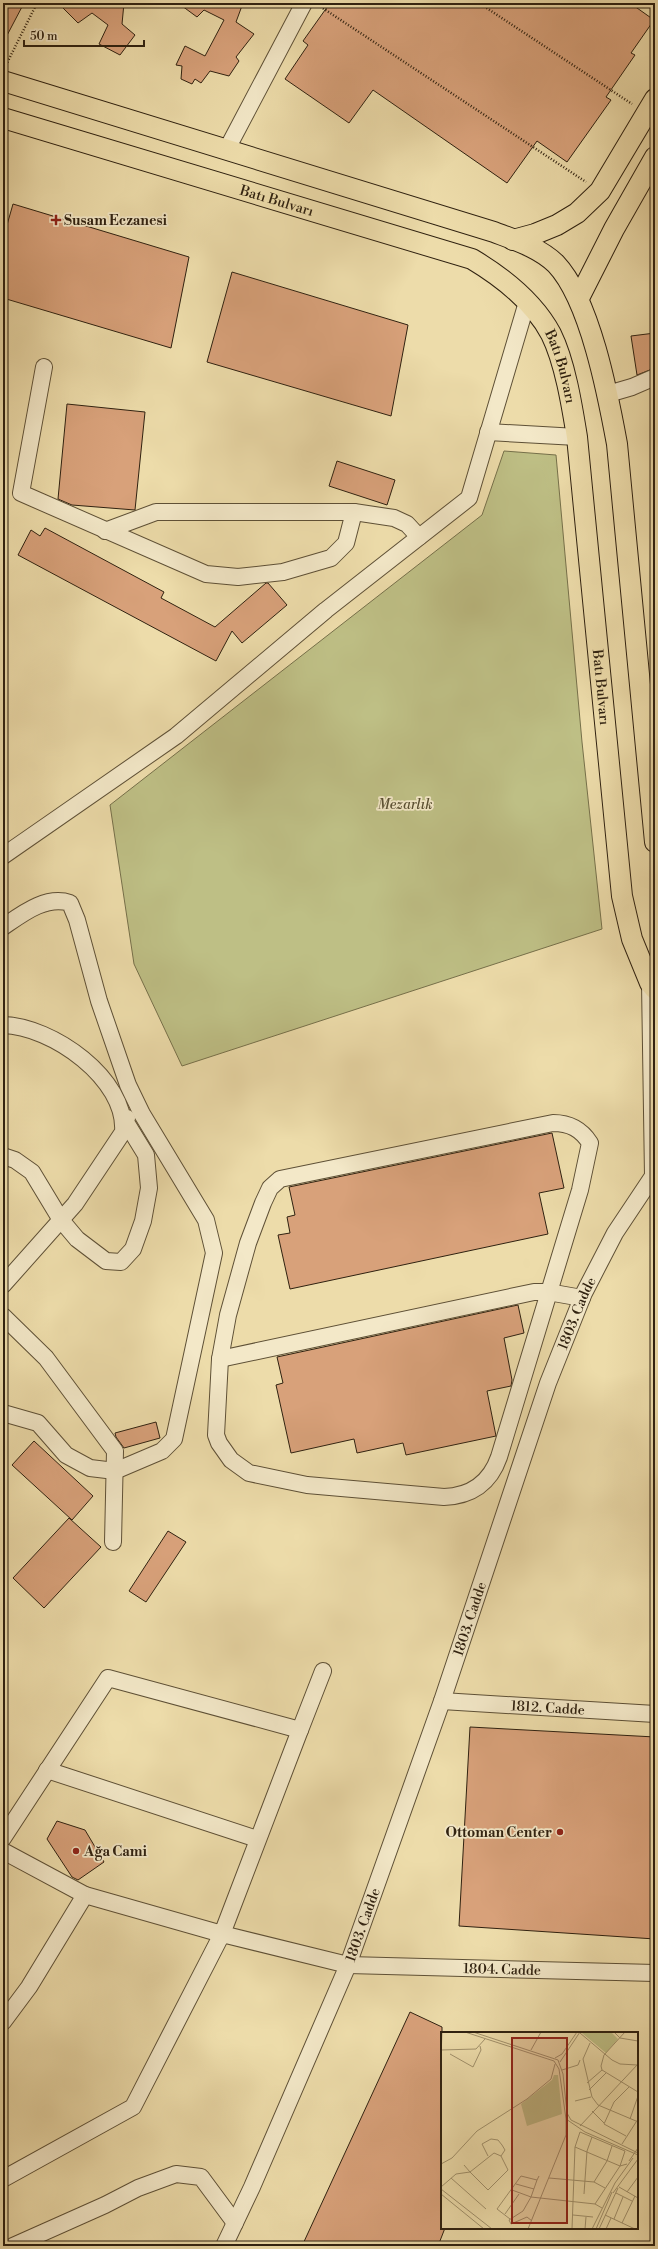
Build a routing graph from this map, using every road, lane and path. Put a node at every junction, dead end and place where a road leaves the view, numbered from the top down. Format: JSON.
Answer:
{"nodes":[{"id":1,"x":37,"y":3,"type":"edge"},
{"id":2,"x":304,"y":3,"type":"edge"},
{"id":3,"x":314,"y":3,"type":"edge"},
{"id":4,"x":479,"y":3,"type":"edge"},
{"id":5,"x":3,"y":71,"type":"edge"},
{"id":6,"x":3,"y":81,"type":"edge"},
{"id":7,"x":651,"y":106,"type":"edge"},
{"id":8,"x":3,"y":118,"type":"edge"},
{"id":9,"x":228,"y":149,"type":"junction"},
{"id":10,"x":655,"y":157,"type":"edge"},
{"id":11,"x":600,"y":191,"type":"junction"},
{"id":12,"x":513,"y":240,"type":"junction"},
{"id":13,"x":579,"y":298,"type":"junction"},
{"id":14,"x":527,"y":302,"type":"junction"},
{"id":15,"x":44,"y":367,"type":"dead end"},
{"id":16,"x":655,"y":377,"type":"edge"},
{"id":17,"x":608,"y":394,"type":"junction"},
{"id":18,"x":488,"y":432,"type":"junction"},
{"id":19,"x":578,"y":437,"type":"junction"},
{"id":20,"x":354,"y":512,"type":"junction"},
{"id":21,"x":105,"y":531,"type":"junction"},
{"id":22,"x":419,"y":537,"type":"junction"},
{"id":23,"x":655,"y":842,"type":"edge"},
{"id":24,"x":3,"y":856,"type":"edge"},
{"id":25,"x":3,"y":927,"type":"edge"},
{"id":26,"x":652,"y":986,"type":"edge"},
{"id":27,"x":3,"y":1025,"type":"edge"},
{"id":28,"x":142,"y":1114,"type":"junction"},
{"id":29,"x":124,"y":1119,"type":"junction"},
{"id":30,"x":3,"y":1156,"type":"edge"},
{"id":31,"x":654,"y":1174,"type":"edge"},
{"id":32,"x":61,"y":1220,"type":"junction"},
{"id":33,"x":3,"y":1285,"type":"edge"},
{"id":34,"x":548,"y":1292,"type":"junction"},
{"id":35,"x":582,"y":1298,"type":"junction"},
{"id":36,"x":3,"y":1316,"type":"edge"},
{"id":37,"x":220,"y":1359,"type":"junction"},
{"id":38,"x":3,"y":1413,"type":"edge"},
{"id":39,"x":115,"y":1471,"type":"junction"},
{"id":40,"x":113,"y":1542,"type":"dead end"},
{"id":41,"x":323,"y":1671,"type":"dead end"},
{"id":42,"x":442,"y":1701,"type":"junction"},
{"id":43,"x":655,"y":1714,"type":"edge"},
{"id":44,"x":300,"y":1730,"type":"junction"},
{"id":45,"x":47,"y":1770,"type":"junction"},
{"id":46,"x":3,"y":1838,"type":"edge"},
{"id":47,"x":258,"y":1839,"type":"junction"},
{"id":48,"x":3,"y":1851,"type":"edge"},
{"id":49,"x":85,"y":1895,"type":"junction"},
{"id":50,"x":222,"y":1934,"type":"junction"},
{"id":51,"x":348,"y":1965,"type":"junction"},
{"id":52,"x":655,"y":1973,"type":"edge"},
{"id":53,"x":3,"y":2022,"type":"edge"},
{"id":54,"x":3,"y":2179,"type":"edge"},
{"id":55,"x":235,"y":2223,"type":"junction"},
{"id":56,"x":13,"y":2246,"type":"edge"},
{"id":57,"x":224,"y":2246,"type":"edge"}],
"edges":[{"from":1,"to":5,"type":"path"},
{"from":2,"to":9,"type":"street"},
{"from":3,"to":11,"type":"path"},
{"from":4,"to":7,"type":"path"},
{"from":6,"to":9,"type":"main road"},
{"from":7,"to":11,"type":"main road"},
{"from":8,"to":14,"type":"main road","name":"Batı Bulvarı"},
{"from":9,"to":12,"type":"main road"},
{"from":10,"to":13,"type":"main road"},
{"from":11,"to":12,"type":"main road"},
{"from":12,"to":13,"type":"main road"},
{"from":13,"to":17,"type":"main road"},
{"from":14,"to":18,"type":"street"},
{"from":14,"to":19,"type":"main road","name":"Batı Bulvarı"},
{"from":15,"to":21,"type":"street"},
{"from":16,"to":17,"type":"street"},
{"from":17,"to":23,"type":"main road"},
{"from":18,"to":19,"type":"street"},
{"from":18,"to":22,"type":"street"},
{"from":19,"to":26,"type":"main road","name":"Batı Bulvarı"},
{"from":20,"to":21,"type":"street"},
{"from":20,"to":21,"type":"street"},
{"from":20,"to":22,"type":"street"},
{"from":22,"to":24,"type":"street"},
{"from":25,"to":28,"type":"street"},
{"from":26,"to":31,"type":"street","name":"1803. Cadde"},
{"from":27,"to":29,"type":"street"},
{"from":28,"to":29,"type":"street"},
{"from":28,"to":39,"type":"street"},
{"from":29,"to":32,"type":"street"},
{"from":29,"to":32,"type":"street"},
{"from":30,"to":32,"type":"street"},
{"from":31,"to":35,"type":"street","name":"1803. Cadde"},
{"from":32,"to":33,"type":"street"},
{"from":34,"to":35,"type":"street"},
{"from":34,"to":37,"type":"street"},
{"from":34,"to":37,"type":"street"},
{"from":34,"to":37,"type":"street"},
{"from":35,"to":42,"type":"street","name":"1803. Cadde"},
{"from":36,"to":39,"type":"street"},
{"from":38,"to":39,"type":"street"},
{"from":39,"to":40,"type":"street"},
{"from":41,"to":44,"type":"street"},
{"from":42,"to":43,"type":"street","name":"1812. Cadde"},
{"from":42,"to":51,"type":"street","name":"1803. Cadde"},
{"from":44,"to":45,"type":"street"},
{"from":44,"to":47,"type":"street"},
{"from":45,"to":46,"type":"street"},
{"from":45,"to":47,"type":"street"},
{"from":47,"to":50,"type":"street"},
{"from":48,"to":49,"type":"street","name":"1804. Cadde"},
{"from":49,"to":50,"type":"street","name":"1804. Cadde"},
{"from":49,"to":53,"type":"street"},
{"from":50,"to":51,"type":"street","name":"1804. Cadde"},
{"from":50,"to":54,"type":"street"},
{"from":51,"to":52,"type":"street","name":"1804. Cadde"},
{"from":51,"to":55,"type":"street","name":"1803. Cadde"},
{"from":55,"to":56,"type":"street"},
{"from":55,"to":57,"type":"street","name":"1803. Cadde"}]}
